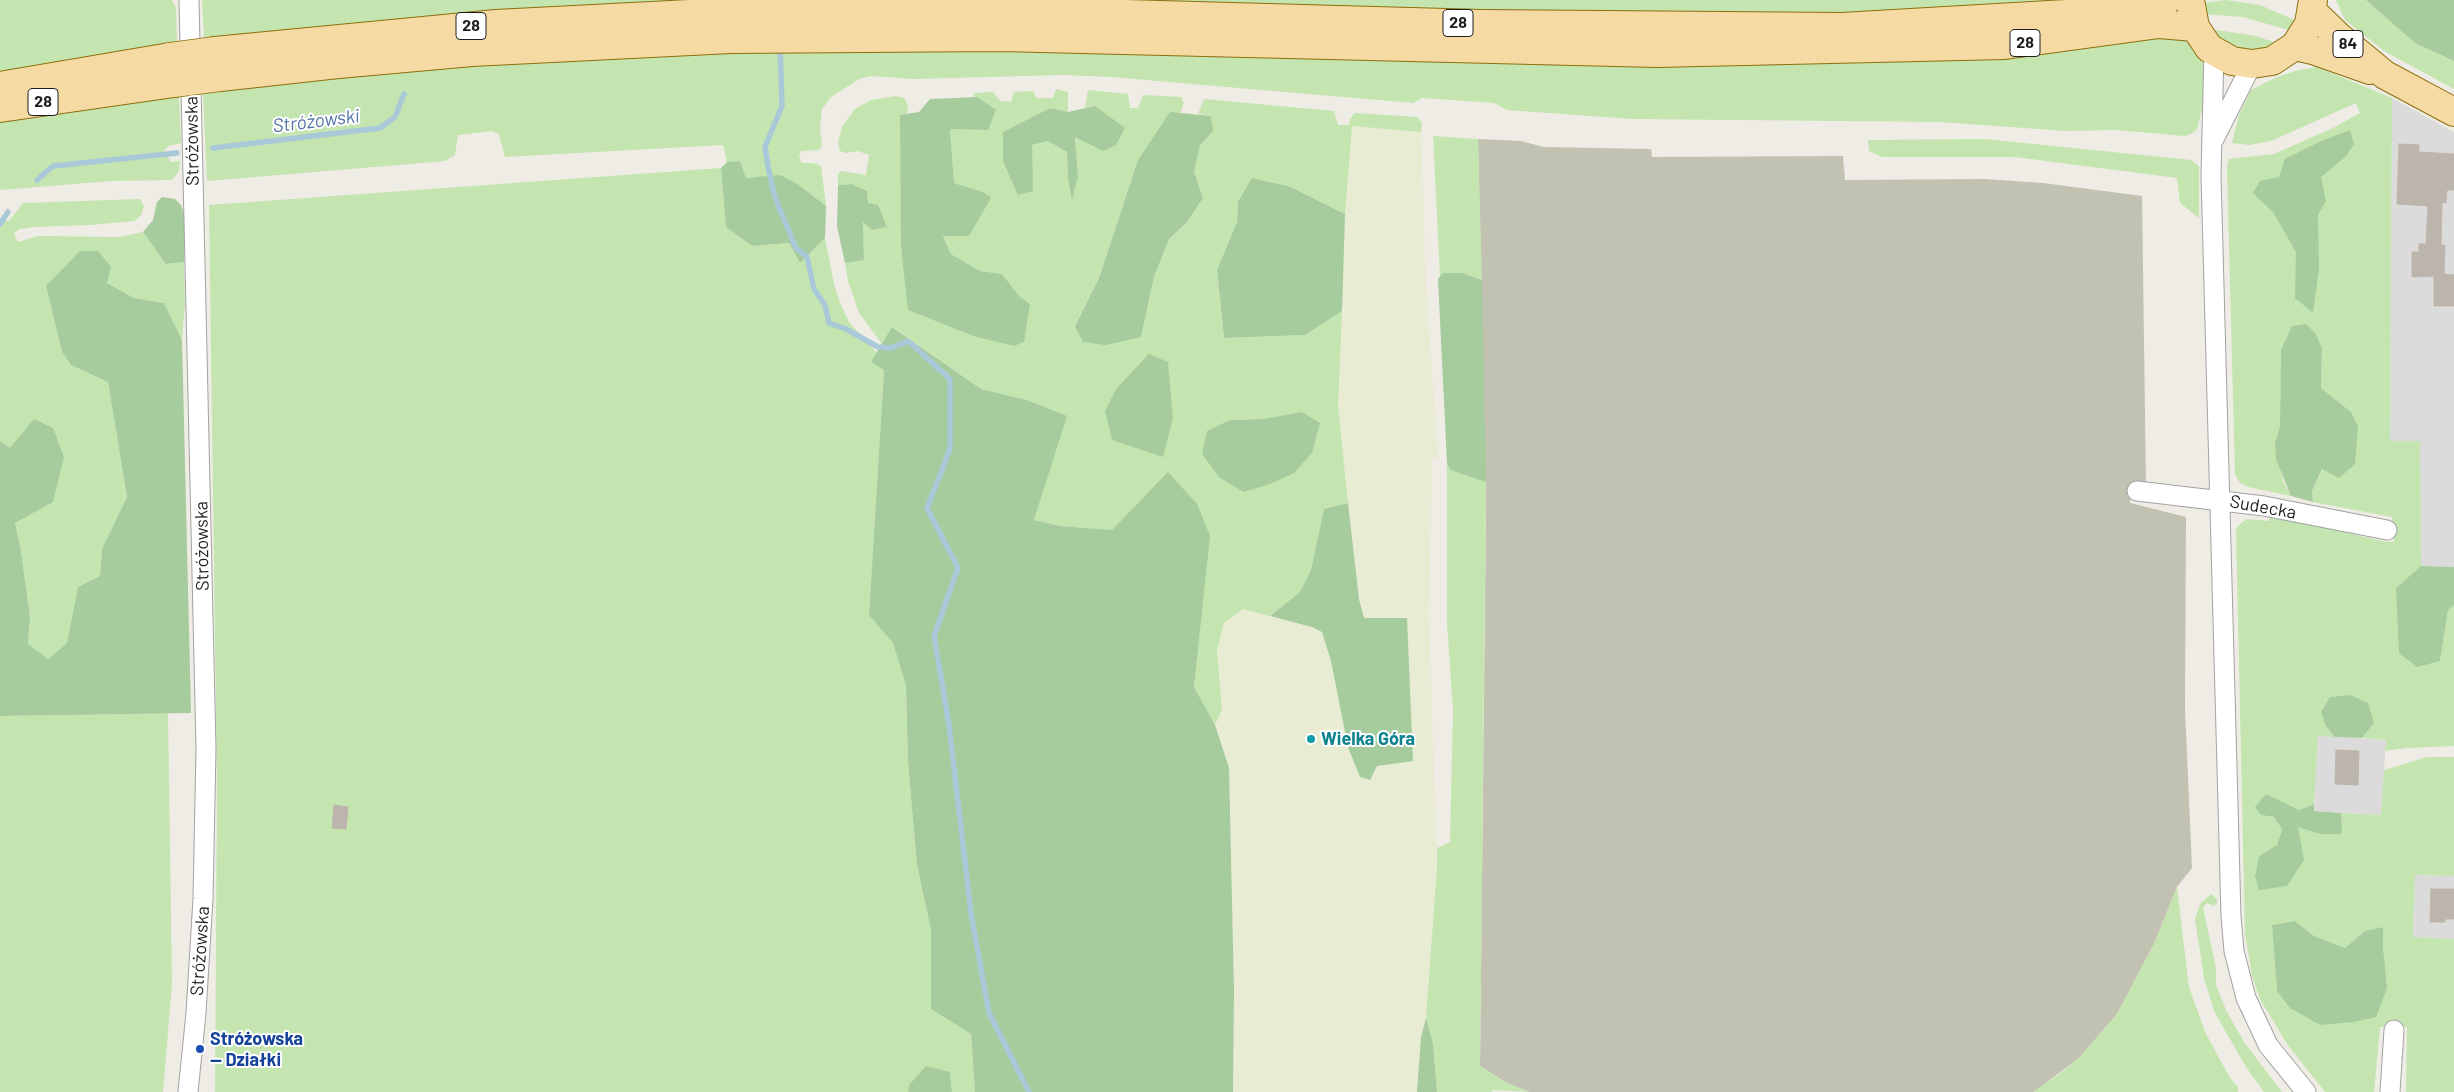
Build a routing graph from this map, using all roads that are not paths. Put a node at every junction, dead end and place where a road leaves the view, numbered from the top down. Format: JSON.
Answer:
{"nodes":[{"id":1,"x":189,"y":0,"type":"edge"},
{"id":2,"x":2166,"y":0,"type":"edge"},
{"id":3,"x":2190,"y":0,"type":"edge"},
{"id":4,"x":2313,"y":6,"type":"edge"},
{"id":5,"x":2195,"y":27,"type":"junction"},
{"id":6,"x":2295,"y":46,"type":"junction"},
{"id":7,"x":2214,"y":52,"type":"junction"},
{"id":8,"x":2252,"y":64,"type":"junction"},
{"id":9,"x":172,"y":70,"type":"junction"},
{"id":10,"x":2385,"y":75,"type":"junction"},
{"id":11,"x":0,"y":86,"type":"edge"},
{"id":12,"x":0,"y":108,"type":"edge"},
{"id":13,"x":2454,"y":112,"type":"edge"},
{"id":14,"x":2212,"y":142,"type":"junction"},
{"id":15,"x":2137,"y":491,"type":"dead end"},
{"id":16,"x":2220,"y":500,"type":"junction"},
{"id":17,"x":2387,"y":530,"type":"dead end"},
{"id":18,"x":2394,"y":1030,"type":"dead end"},
{"id":19,"x":188,"y":1092,"type":"edge"},
{"id":20,"x":2306,"y":1092,"type":"edge"},
{"id":21,"x":2390,"y":1092,"type":"edge"}],
"edges":[{"from":1,"to":19,"type":"street","name":"Stróżowska"},
{"from":2,"to":9,"type":"main road","number":"28","bridge":true},
{"from":3,"to":5,"type":"main road"},
{"from":4,"to":6,"type":"main road"},
{"from":4,"to":10,"type":"main road","number":"84"},
{"from":5,"to":7,"type":"main road"},
{"from":5,"to":9,"type":"main road","number":"28","bridge":true},
{"from":6,"to":8,"type":"main road"},
{"from":6,"to":10,"type":"main road","number":"84"},
{"from":7,"to":8,"type":"main road"},
{"from":7,"to":14,"type":"street"},
{"from":8,"to":14,"type":"street"},
{"from":9,"to":11,"type":"main road","number":"28"},
{"from":9,"to":12,"type":"main road","number":"28"},
{"from":10,"to":13,"type":"main road","number":"84"},
{"from":14,"to":16,"type":"street"},
{"from":15,"to":16,"type":"street","name":"Sudecka"},
{"from":16,"to":17,"type":"street","name":"Sudecka"},
{"from":16,"to":20,"type":"street"},
{"from":18,"to":21,"type":"street"}]}
